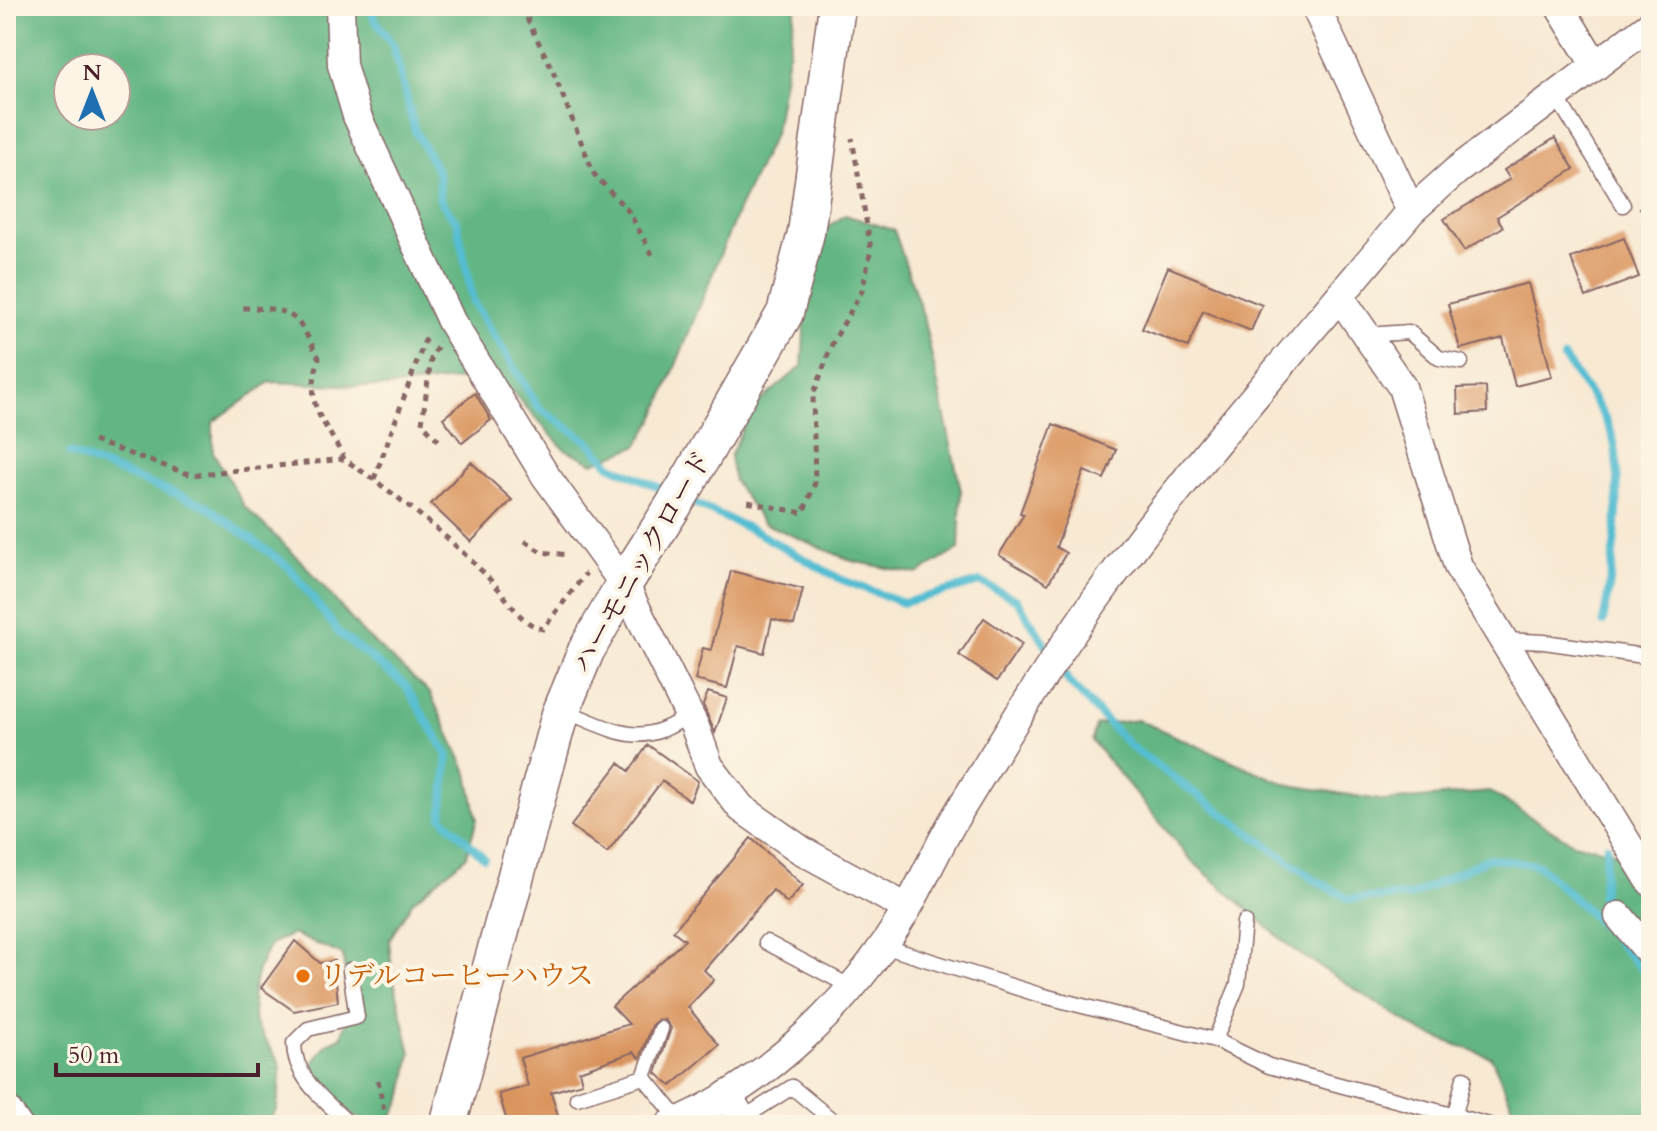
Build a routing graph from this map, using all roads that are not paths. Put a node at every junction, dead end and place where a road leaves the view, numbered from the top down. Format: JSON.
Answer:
{"nodes":[{"id":1,"x":340,"y":6,"type":"edge"},
{"id":2,"x":837,"y":6,"type":"edge"},
{"id":3,"x":1315,"y":6,"type":"edge"},
{"id":4,"x":1559,"y":6,"type":"edge"},
{"id":5,"x":1651,"y":24,"type":"edge"},
{"id":6,"x":1596,"y":66,"type":"junction"},
{"id":7,"x":1555,"y":94,"type":"junction"},
{"id":8,"x":1623,"y":205,"type":"dead end"},
{"id":9,"x":1411,"y":211,"type":"junction"},
{"id":10,"x":1340,"y":297,"type":"junction"},
{"id":11,"x":1366,"y":335,"type":"junction"},
{"id":12,"x":1461,"y":362,"type":"dead end"},
{"id":13,"x":624,"y":584,"type":"junction"},
{"id":14,"x":1503,"y":640,"type":"junction"},
{"id":15,"x":1651,"y":657,"type":"edge"},
{"id":16,"x":562,"y":709,"type":"junction"},
{"id":17,"x":689,"y":714,"type":"junction"},
{"id":18,"x":1651,"y":882,"type":"edge"},
{"id":19,"x":907,"y":908,"type":"junction"},
{"id":20,"x":1619,"y":916,"type":"dead end"},
{"id":21,"x":1244,"y":922,"type":"dead end"},
{"id":22,"x":766,"y":942,"type":"dead end"},
{"id":23,"x":883,"y":946,"type":"junction"},
{"id":24,"x":1651,"y":954,"type":"edge"},
{"id":25,"x":350,"y":970,"type":"dead end"},
{"id":26,"x":853,"y":989,"type":"junction"},
{"id":27,"x":661,"y":1029,"type":"dead end"},
{"id":28,"x":1215,"y":1040,"type":"junction"},
{"id":29,"x":644,"y":1077,"type":"junction"},
{"id":30,"x":1464,"y":1078,"type":"dead end"},
{"id":31,"x":727,"y":1095,"type":"junction"},
{"id":32,"x":6,"y":1097,"type":"edge"},
{"id":33,"x":577,"y":1098,"type":"dead end"},
{"id":34,"x":1455,"y":1114,"type":"junction"},
{"id":35,"x":738,"y":1122,"type":"edge"},
{"id":36,"x":675,"y":1123,"type":"edge"},
{"id":37,"x":26,"y":1125,"type":"edge"},
{"id":38,"x":350,"y":1125,"type":"edge"},
{"id":39,"x":448,"y":1125,"type":"edge"},
{"id":40,"x":838,"y":1125,"type":"edge"},
{"id":41,"x":1489,"y":1125,"type":"edge"}],
"edges":[{"from":1,"to":13,"type":"street"},
{"from":2,"to":13,"type":"street","name":"ハーモニックロード"},
{"from":3,"to":9,"type":"street"},
{"from":4,"to":6,"type":"street"},
{"from":5,"to":6,"type":"street"},
{"from":6,"to":7,"type":"street"},
{"from":7,"to":8,"type":"lane"},
{"from":7,"to":9,"type":"street"},
{"from":9,"to":10,"type":"street"},
{"from":10,"to":11,"type":"street"},
{"from":10,"to":19,"type":"street"},
{"from":11,"to":12,"type":"lane"},
{"from":11,"to":14,"type":"street"},
{"from":13,"to":16,"type":"street","name":"ハーモニックロード"},
{"from":13,"to":17,"type":"street"},
{"from":14,"to":15,"type":"lane"},
{"from":14,"to":18,"type":"street"},
{"from":16,"to":17,"type":"lane"},
{"from":16,"to":39,"type":"street","name":"ハーモニックロード"},
{"from":17,"to":19,"type":"street"},
{"from":19,"to":23,"type":"street"},
{"from":20,"to":24,"type":"street"},
{"from":21,"to":28,"type":"lane"},
{"from":22,"to":26,"type":"lane"},
{"from":23,"to":26,"type":"street"},
{"from":23,"to":28,"type":"lane"},
{"from":25,"to":38,"type":"lane"},
{"from":26,"to":31,"type":"street"},
{"from":27,"to":29,"type":"lane"},
{"from":28,"to":34,"type":"lane"},
{"from":29,"to":33,"type":"lane"},
{"from":29,"to":36,"type":"lane"},
{"from":30,"to":34,"type":"lane"},
{"from":31,"to":35,"type":"street"},
{"from":31,"to":36,"type":"street"},
{"from":32,"to":37,"type":"lane"},
{"from":34,"to":41,"type":"lane"},
{"from":35,"to":40,"type":"lane"}]}
